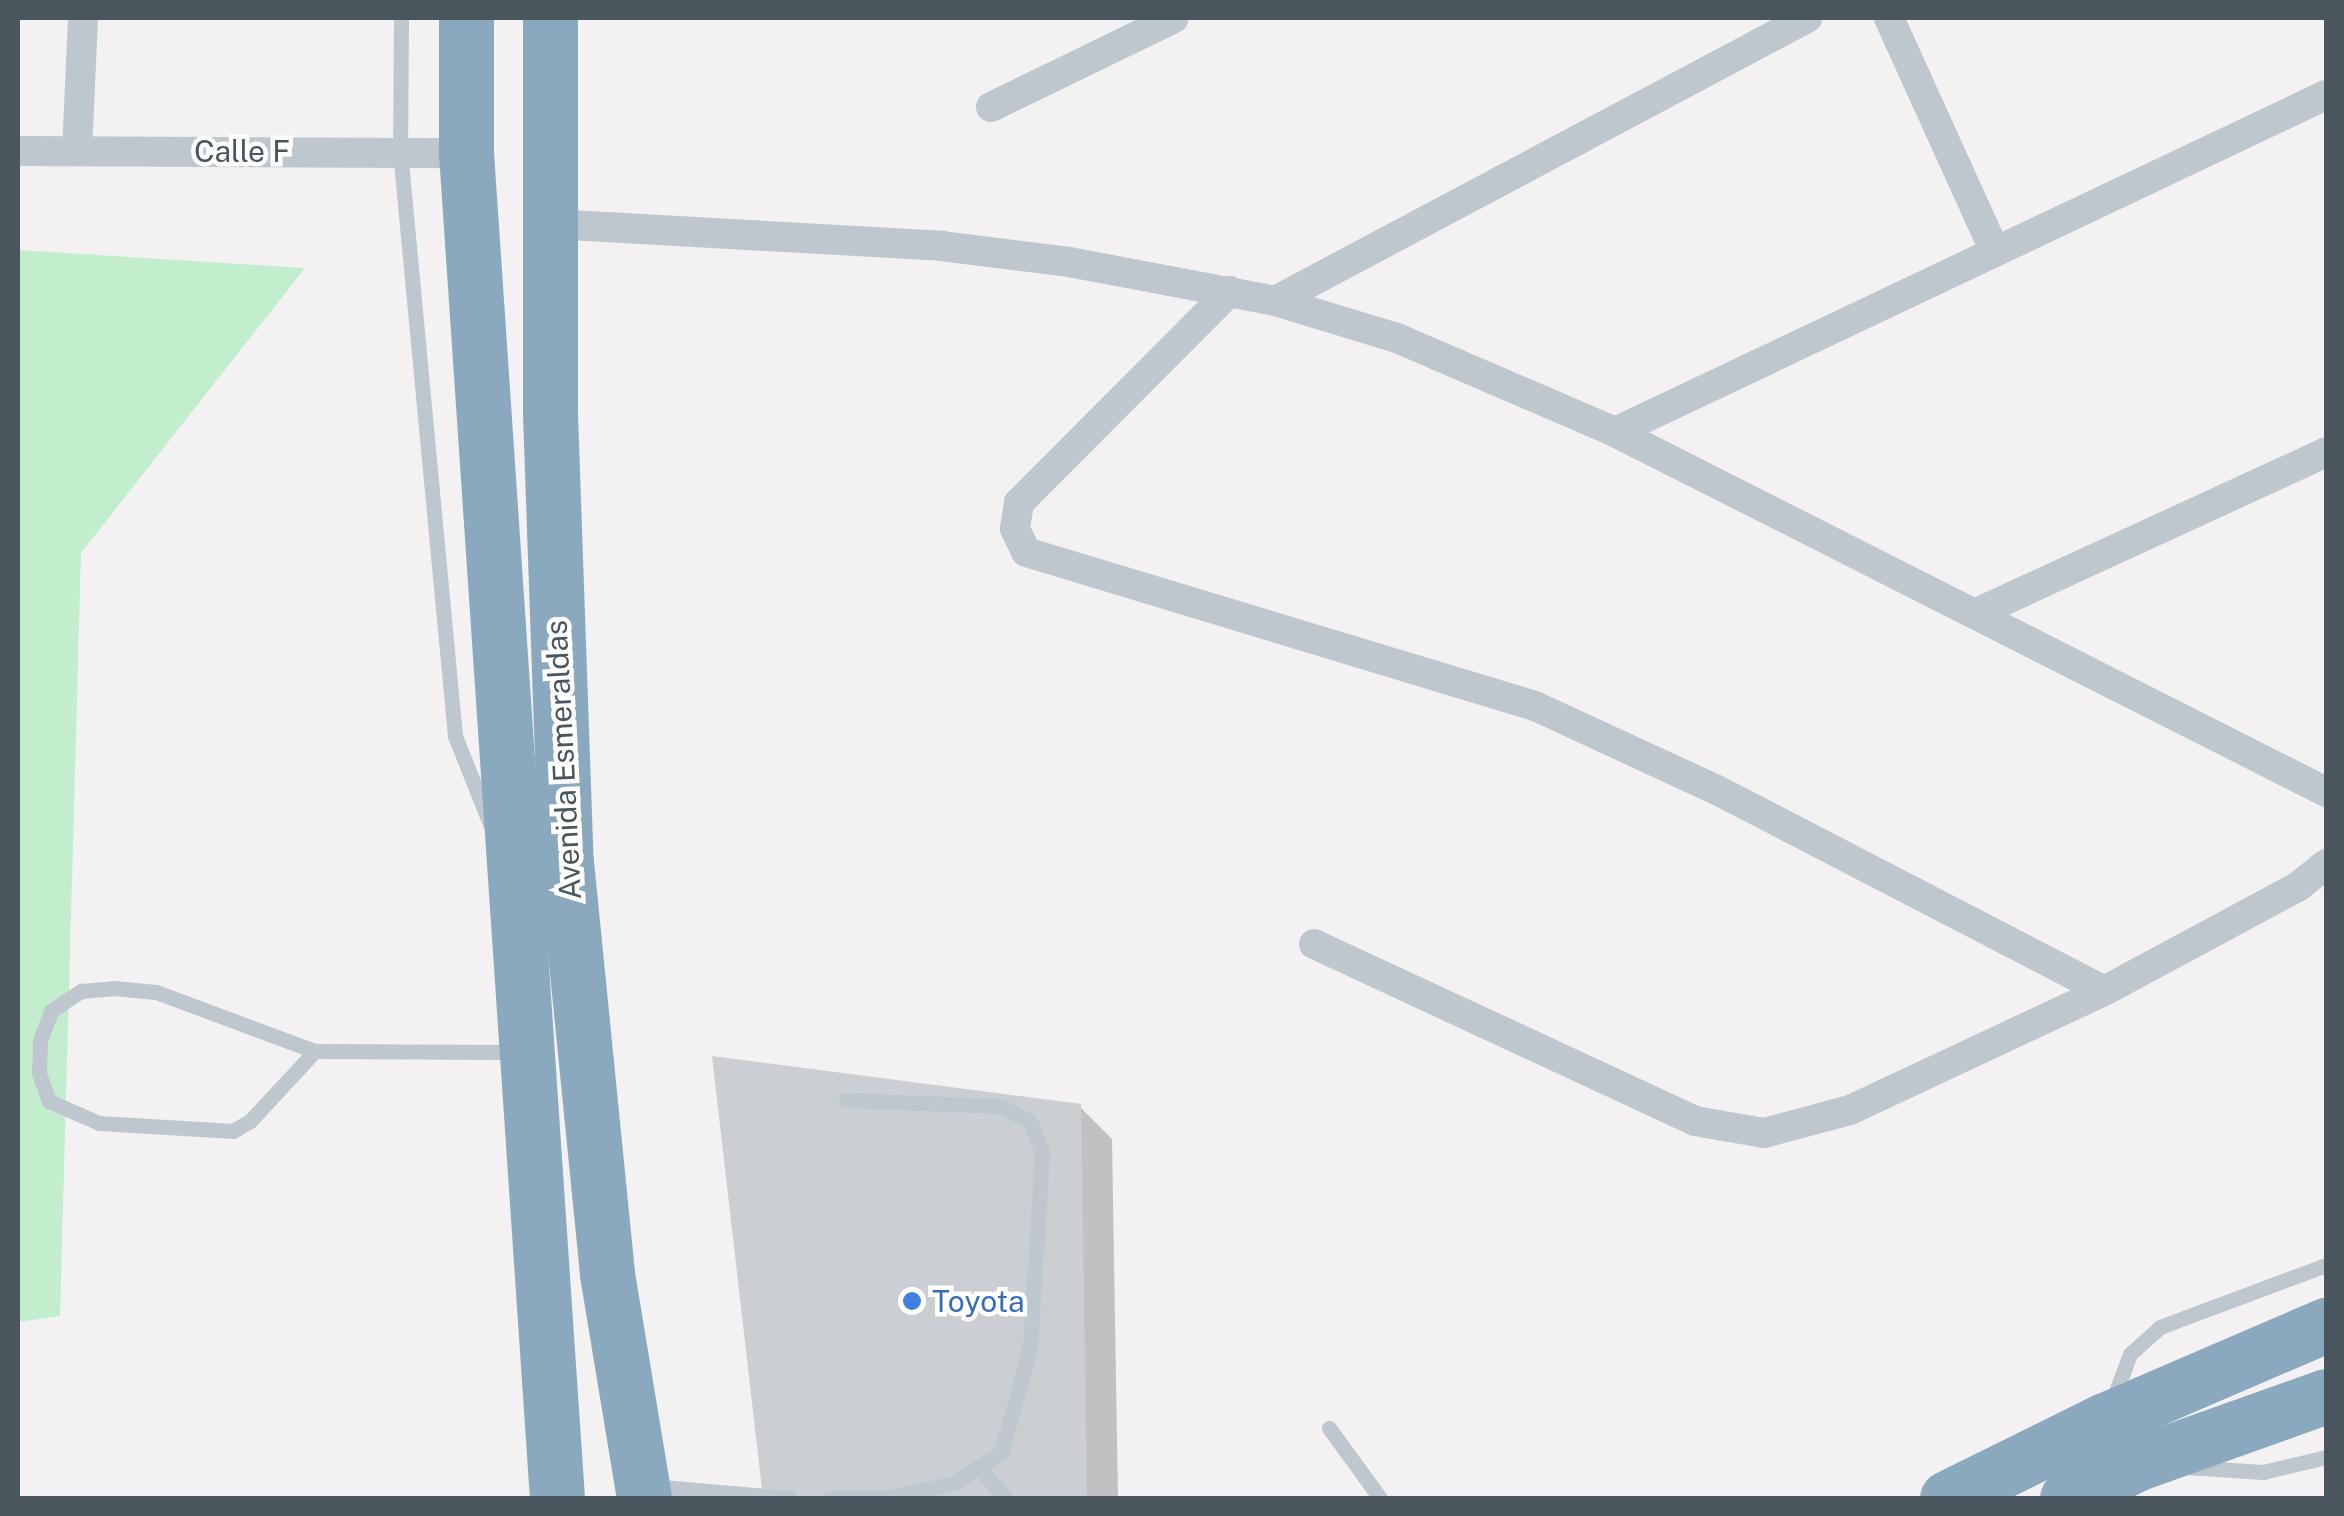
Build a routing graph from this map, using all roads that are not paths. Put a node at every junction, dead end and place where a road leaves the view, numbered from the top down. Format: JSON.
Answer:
{"nodes":[{"id":1,"x":83,"y":18,"type":"edge"},
{"id":2,"x":401,"y":18,"type":"edge"},
{"id":3,"x":466,"y":18,"type":"edge"},
{"id":4,"x":550,"y":18,"type":"edge"},
{"id":5,"x":1174,"y":18,"type":"edge"},
{"id":6,"x":1807,"y":18,"type":"edge"},
{"id":7,"x":1889,"y":18,"type":"edge"},
{"id":8,"x":2326,"y":95,"type":"edge"},
{"id":9,"x":990,"y":107,"type":"dead end"},
{"id":10,"x":18,"y":151,"type":"edge"},
{"id":11,"x":77,"y":151,"type":"junction"},
{"id":12,"x":400,"y":151,"type":"junction"},
{"id":13,"x":466,"y":153,"type":"junction"},
{"id":14,"x":552,"y":224,"type":"junction"},
{"id":15,"x":1994,"y":250,"type":"junction"},
{"id":16,"x":1230,"y":290,"type":"junction"},
{"id":17,"x":1275,"y":300,"type":"junction"},
{"id":18,"x":1615,"y":432,"type":"junction"},
{"id":19,"x":2326,"y":452,"type":"edge"},
{"id":20,"x":1980,"y":611,"type":"junction"},
{"id":21,"x":2326,"y":792,"type":"edge"},
{"id":22,"x":2326,"y":864,"type":"edge"},
{"id":23,"x":515,"y":887,"type":"junction"},
{"id":24,"x":1314,"y":944,"type":"dead end"},
{"id":25,"x":2104,"y":991,"type":"junction"},
{"id":26,"x":315,"y":1052,"type":"junction"},
{"id":27,"x":526,"y":1052,"type":"junction"},
{"id":28,"x":846,"y":1100,"type":"dead end"},
{"id":29,"x":2326,"y":1266,"type":"edge"},
{"id":30,"x":2326,"y":1325,"type":"edge"},
{"id":31,"x":2326,"y":1396,"type":"edge"},
{"id":32,"x":2106,"y":1420,"type":"junction"},
{"id":33,"x":1328,"y":1428,"type":"dead end"},
{"id":34,"x":2326,"y":1458,"type":"edge"},
{"id":35,"x":2138,"y":1463,"type":"junction"},
{"id":36,"x":978,"y":1467,"type":"junction"},
{"id":37,"x":643,"y":1492,"type":"edge"},
{"id":38,"x":558,"y":1498,"type":"edge"},
{"id":39,"x":789,"y":1498,"type":"edge"},
{"id":40,"x":830,"y":1498,"type":"edge"},
{"id":41,"x":891,"y":1498,"type":"edge"},
{"id":42,"x":1004,"y":1498,"type":"edge"},
{"id":43,"x":1380,"y":1498,"type":"edge"},
{"id":44,"x":1947,"y":1498,"type":"edge"},
{"id":45,"x":2067,"y":1498,"type":"edge"}],
"edges":[{"from":1,"to":11,"type":"street"},
{"from":2,"to":12,"type":"lane"},
{"from":3,"to":13,"type":"highway","name":"Avenida Esmeraldas"},
{"from":4,"to":14,"type":"highway","name":"Avenida Esmeraldas"},
{"from":5,"to":9,"type":"street"},
{"from":6,"to":17,"type":"street"},
{"from":7,"to":15,"type":"street"},
{"from":8,"to":15,"type":"street"},
{"from":10,"to":11,"type":"street","name":"Calle F"},
{"from":11,"to":12,"type":"street","name":"Calle F"},
{"from":12,"to":13,"type":"street","name":"Calle F"},
{"from":12,"to":23,"type":"lane"},
{"from":13,"to":23,"type":"highway","name":"Avenida Esmeraldas"},
{"from":14,"to":16,"type":"street"},
{"from":14,"to":37,"type":"highway","name":"Avenida Esmeraldas"},
{"from":15,"to":18,"type":"street"},
{"from":16,"to":17,"type":"street"},
{"from":16,"to":25,"type":"street"},
{"from":17,"to":18,"type":"street"},
{"from":18,"to":20,"type":"street"},
{"from":19,"to":20,"type":"street"},
{"from":20,"to":21,"type":"street"},
{"from":22,"to":25,"type":"street"},
{"from":23,"to":27,"type":"highway","name":"Avenida Esmeraldas"},
{"from":24,"to":25,"type":"street"},
{"from":26,"to":26,"type":"lane"},
{"from":26,"to":27,"type":"lane"},
{"from":27,"to":38,"type":"highway","name":"Avenida Esmeraldas"},
{"from":28,"to":36,"type":"lane"},
{"from":29,"to":32,"type":"lane"},
{"from":30,"to":32,"type":"highway"},
{"from":31,"to":35,"type":"highway"},
{"from":32,"to":44,"type":"highway"},
{"from":33,"to":43,"type":"lane"},
{"from":34,"to":35,"type":"lane"},
{"from":35,"to":45,"type":"highway"},
{"from":36,"to":41,"type":"lane"},
{"from":36,"to":42,"type":"lane"},
{"from":37,"to":39,"type":"lane"},
{"from":40,"to":41,"type":"lane"}]}
